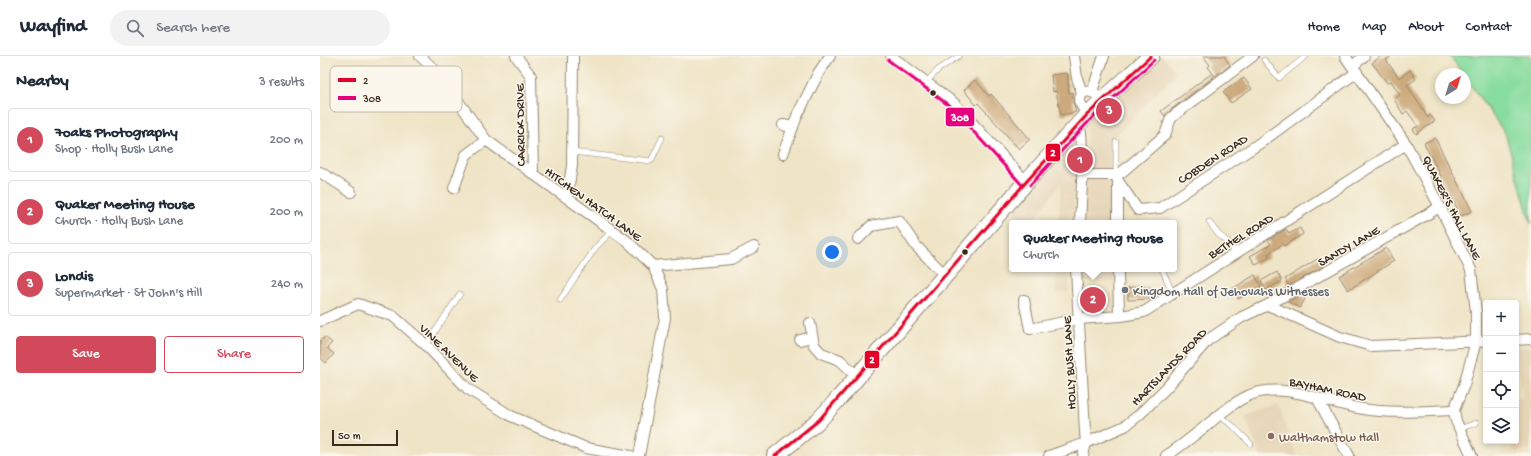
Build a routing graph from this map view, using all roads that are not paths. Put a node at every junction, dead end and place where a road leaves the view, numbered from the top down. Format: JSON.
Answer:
{"nodes":[{"id":1,"x":420,"y":56,"type":"edge"},
{"id":2,"x":516,"y":56,"type":"edge"},
{"id":3,"x":573,"y":56,"type":"edge"},
{"id":4,"x":830,"y":56,"type":"edge"},
{"id":5,"x":891,"y":56,"type":"edge"},
{"id":6,"x":959,"y":56,"type":"edge"},
{"id":7,"x":1074,"y":56,"type":"edge"},
{"id":8,"x":1104,"y":56,"type":"edge"},
{"id":9,"x":1151,"y":56,"type":"edge"},
{"id":10,"x":1253,"y":56,"type":"edge"},
{"id":11,"x":1306,"y":56,"type":"edge"},
{"id":12,"x":1345,"y":56,"type":"edge"},
{"id":13,"x":1364,"y":56,"type":"edge"},
{"id":14,"x":1264,"y":60,"type":"dead end"},
{"id":15,"x":431,"y":66,"type":"edge"},
{"id":16,"x":1355,"y":69,"type":"junction"},
{"id":17,"x":926,"y":82,"type":"junction"},
{"id":18,"x":1082,"y":93,"type":"junction"},
{"id":19,"x":1098,"y":96,"type":"junction"},
{"id":20,"x":462,"y":106,"type":"edge"},
{"id":21,"x":1082,"y":120,"type":"junction"},
{"id":22,"x":783,"y":125,"type":"dead end"},
{"id":23,"x":794,"y":127,"type":"junction"},
{"id":24,"x":662,"y":138,"type":"dead end"},
{"id":25,"x":486,"y":140,"type":"junction"},
{"id":26,"x":1116,"y":142,"type":"dead end"},
{"id":27,"x":1406,"y":144,"type":"junction"},
{"id":28,"x":572,"y":152,"type":"junction"},
{"id":29,"x":784,"y":154,"type":"dead end"},
{"id":30,"x":320,"y":172,"type":"edge"},
{"id":31,"x":532,"y":174,"type":"junction"},
{"id":32,"x":1082,"y":175,"type":"junction"},
{"id":33,"x":1117,"y":178,"type":"junction"},
{"id":34,"x":1026,"y":182,"type":"junction"},
{"id":35,"x":454,"y":188,"type":"dead end"},
{"id":36,"x":351,"y":192,"type":"dead end"},
{"id":37,"x":567,"y":197,"type":"junction"},
{"id":38,"x":1440,"y":207,"type":"junction"},
{"id":39,"x":1080,"y":220,"type":"edge"},
{"id":40,"x":1118,"y":220,"type":"edge"},
{"id":41,"x":1209,"y":222,"type":"dead end"},
{"id":42,"x":613,"y":230,"type":"junction"},
{"id":43,"x":858,"y":239,"type":"dead end"},
{"id":44,"x":754,"y":247,"type":"dead end"},
{"id":45,"x":1236,"y":253,"type":"junction"},
{"id":46,"x":653,"y":266,"type":"junction"},
{"id":47,"x":1076,"y":272,"type":"edge"},
{"id":48,"x":1118,"y":272,"type":"edge"},
{"id":49,"x":1163,"y":272,"type":"edge"},
{"id":50,"x":944,"y":275,"type":"junction"},
{"id":51,"x":460,"y":294,"type":"dead end"},
{"id":52,"x":1173,"y":294,"type":"junction"},
{"id":53,"x":560,"y":300,"type":"dead end"},
{"id":54,"x":1024,"y":300,"type":"dead end"},
{"id":55,"x":1268,"y":305,"type":"junction"},
{"id":56,"x":1119,"y":316,"type":"junction"},
{"id":57,"x":1078,"y":319,"type":"junction"},
{"id":58,"x":320,"y":321,"type":"edge"},
{"id":59,"x":810,"y":323,"type":"dead end"},
{"id":60,"x":812,"y":338,"type":"junction"},
{"id":61,"x":1531,"y":339,"type":"edge"},
{"id":62,"x":800,"y":340,"type":"dead end"},
{"id":63,"x":1519,"y":340,"type":"edge"},
{"id":64,"x":1476,"y":341,"type":"junction"},
{"id":65,"x":1483,"y":341,"type":"edge"},
{"id":66,"x":426,"y":345,"type":"junction"},
{"id":67,"x":858,"y":377,"type":"junction"},
{"id":68,"x":1317,"y":398,"type":"junction"},
{"id":69,"x":1454,"y":410,"type":"junction"},
{"id":70,"x":1219,"y":416,"type":"junction"},
{"id":71,"x":1476,"y":423,"type":"dead end"},
{"id":72,"x":1459,"y":430,"type":"junction"},
{"id":73,"x":1086,"y":443,"type":"junction"},
{"id":74,"x":1251,"y":444,"type":"dead end"},
{"id":75,"x":624,"y":455,"type":"edge"},
{"id":76,"x":639,"y":456,"type":"edge"},
{"id":77,"x":775,"y":456,"type":"edge"},
{"id":78,"x":1049,"y":456,"type":"edge"},
{"id":79,"x":1084,"y":456,"type":"edge"},
{"id":80,"x":1166,"y":456,"type":"edge"},
{"id":81,"x":1349,"y":456,"type":"edge"},
{"id":82,"x":1472,"y":456,"type":"edge"}],
"edges":[{"from":1,"to":15,"type":"street","name":"HITCHEN HATCH LANE"},
{"from":2,"to":31,"type":"street","name":"CARRICK DRIVE"},
{"from":3,"to":28,"type":"street"},
{"from":4,"to":23,"type":"street"},
{"from":5,"to":17,"type":"street"},
{"from":6,"to":17,"type":"lane"},
{"from":7,"to":18,"type":"street"},
{"from":8,"to":19,"type":"street"},
{"from":9,"to":19,"type":"main road"},
{"from":10,"to":33,"type":"street"},
{"from":11,"to":14,"type":"lane"},
{"from":12,"to":16,"type":"street","name":"QUAKER'S HALL LANE"},
{"from":13,"to":16,"type":"street"},
{"from":16,"to":27,"type":"street","name":"QUAKER'S HALL LANE"},
{"from":16,"to":33,"type":"street","name":"COBDEN ROAD"},
{"from":17,"to":34,"type":"street"},
{"from":18,"to":19,"type":"street"},
{"from":18,"to":21,"type":"street"},
{"from":19,"to":21,"type":"main road"},
{"from":20,"to":25,"type":"street","name":"HITCHEN HATCH LANE"},
{"from":21,"to":32,"type":"street"},
{"from":21,"to":34,"type":"main road"},
{"from":22,"to":23,"type":"street"},
{"from":23,"to":29,"type":"street"},
{"from":24,"to":28,"type":"lane"},
{"from":25,"to":31,"type":"street","name":"HITCHEN HATCH LANE"},
{"from":25,"to":35,"type":"street"},
{"from":26,"to":33,"type":"lane"},
{"from":27,"to":38,"type":"street","name":"QUAKER'S HALL LANE"},
{"from":27,"to":45,"type":"street","name":"BETHEL ROAD"},
{"from":28,"to":37,"type":"street"},
{"from":30,"to":36,"type":"street"},
{"from":31,"to":37,"type":"street","name":"HITCHEN HATCH LANE"},
{"from":32,"to":33,"type":"street"},
{"from":32,"to":39,"type":"street"},
{"from":33,"to":40,"type":"street"},
{"from":34,"to":50,"type":"main road"},
{"from":37,"to":42,"type":"street","name":"HITCHEN HATCH LANE"},
{"from":38,"to":55,"type":"street","name":"SANDY LANE"},
{"from":38,"to":64,"type":"street","name":"QUAKER'S HALL LANE"},
{"from":41,"to":45,"type":"lane"},
{"from":42,"to":46,"type":"street","name":"HITCHEN HATCH LANE"},
{"from":42,"to":53,"type":"lane"},
{"from":43,"to":50,"type":"street"},
{"from":44,"to":46,"type":"street"},
{"from":45,"to":52,"type":"street","name":"BETHEL ROAD"},
{"from":46,"to":76,"type":"street","name":"HITCHEN HATCH LANE"},
{"from":47,"to":57,"type":"street","name":"HOLLY BUSH LANE"},
{"from":48,"to":56,"type":"street"},
{"from":49,"to":52,"type":"lane"},
{"from":50,"to":67,"type":"main road"},
{"from":51,"to":66,"type":"lane"},
{"from":52,"to":56,"type":"street","name":"BETHEL ROAD"},
{"from":54,"to":57,"type":"street","name":"BETHEL ROAD"},
{"from":55,"to":64,"type":"street"},
{"from":55,"to":73,"type":"street","name":"HARTSLANDS ROAD"},
{"from":56,"to":57,"type":"street","name":"BETHEL ROAD"},
{"from":57,"to":73,"type":"street","name":"HOLLY BUSH LANE"},
{"from":58,"to":66,"type":"street","name":"VINE AVENUE"},
{"from":59,"to":60,"type":"street"},
{"from":60,"to":62,"type":"street"},
{"from":60,"to":67,"type":"street"},
{"from":61,"to":63,"type":"street"},
{"from":64,"to":65,"type":"street"},
{"from":64,"to":69,"type":"street","name":"QUAKER'S HALL LANE"},
{"from":66,"to":75,"type":"street","name":"VINE AVENUE"},
{"from":67,"to":77,"type":"main road"},
{"from":68,"to":69,"type":"street","name":"BAYHAM ROAD"},
{"from":68,"to":70,"type":"street","name":"BAYHAM ROAD"},
{"from":68,"to":81,"type":"street"},
{"from":69,"to":72,"type":"street"},
{"from":70,"to":74,"type":"lane"},
{"from":70,"to":80,"type":"street","name":"BAYHAM ROAD"},
{"from":71,"to":72,"type":"lane"},
{"from":72,"to":82,"type":"street"},
{"from":73,"to":78,"type":"street","name":"HARTSLANDS ROAD"},
{"from":73,"to":79,"type":"street","name":"HOLLY BUSH LANE"}]}
